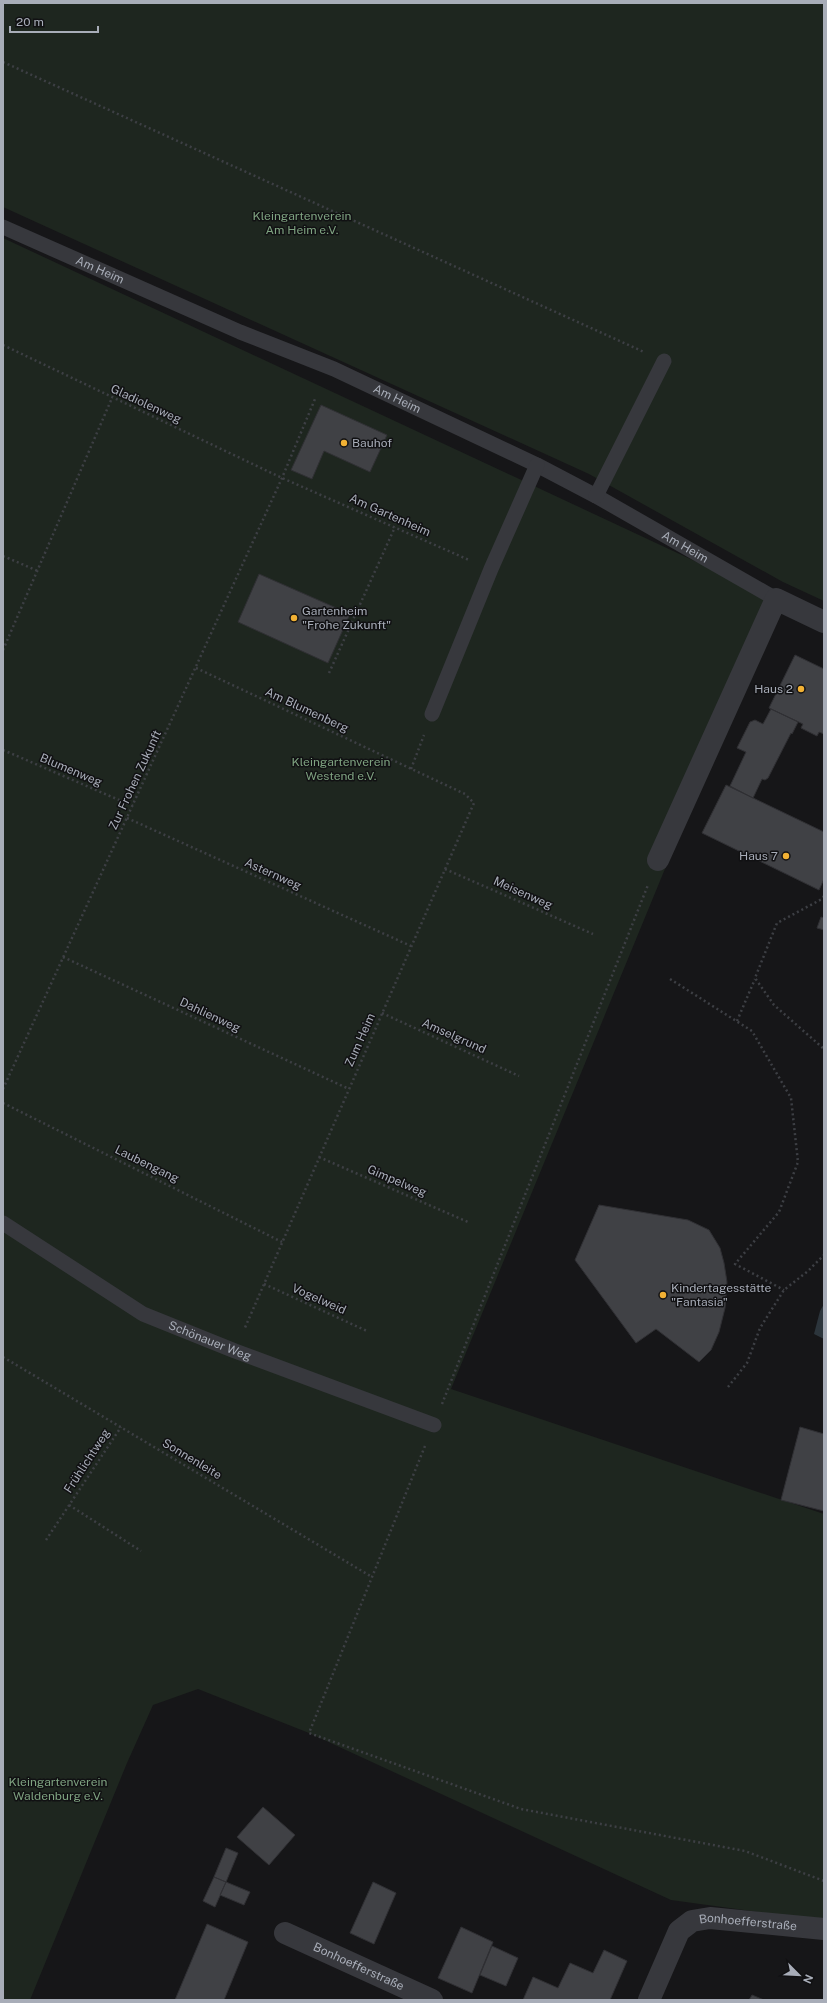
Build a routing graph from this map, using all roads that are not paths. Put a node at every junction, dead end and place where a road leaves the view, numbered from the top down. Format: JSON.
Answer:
{"nodes":[{"id":1,"x":3,"y":227,"type":"edge"},
{"id":2,"x":664,"y":361,"type":"road end"},
{"id":3,"x":537,"y":465,"type":"junction"},
{"id":4,"x":596,"y":496,"type":"junction"},
{"id":5,"x":776,"y":599,"type":"junction"},
{"id":6,"x":824,"y":622,"type":"edge"},
{"id":7,"x":432,"y":714,"type":"road end"},
{"id":8,"x":658,"y":860,"type":"road end"},
{"id":9,"x":3,"y":1223,"type":"edge"},
{"id":10,"x":434,"y":1425,"type":"road end"},
{"id":11,"x":824,"y":1929,"type":"edge"},
{"id":12,"x":285,"y":1934,"type":"dead end"},
{"id":13,"x":432,"y":2000,"type":"edge"},
{"id":14,"x":648,"y":2000,"type":"edge"}],
"edges":[{"from":1,"to":3,"type":"lane","name":"Am Heim"},
{"from":2,"to":4,"type":"lane"},
{"from":3,"to":4,"type":"lane","name":"Am Heim"},
{"from":3,"to":7,"type":"lane"},
{"from":4,"to":5,"type":"lane","name":"Am Heim"},
{"from":5,"to":6,"type":"street","name":"Am Heim"},
{"from":5,"to":8,"type":"street"},
{"from":9,"to":10,"type":"lane","name":"Schönauer Weg"},
{"from":11,"to":14,"type":"street","name":"Bonhoefferstraße"},
{"from":12,"to":13,"type":"street","name":"Bonhoefferstraße"}]}
